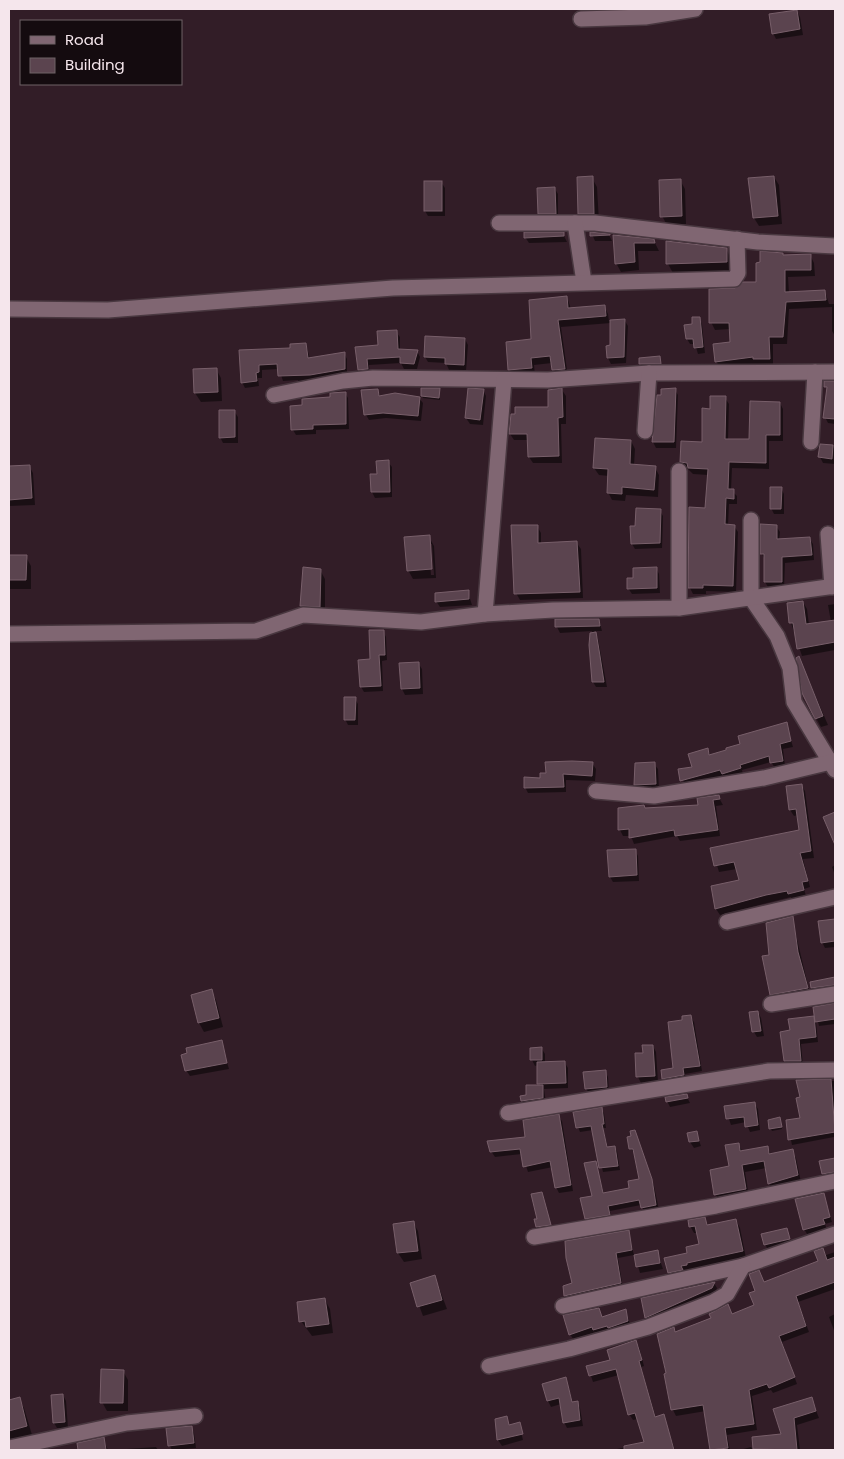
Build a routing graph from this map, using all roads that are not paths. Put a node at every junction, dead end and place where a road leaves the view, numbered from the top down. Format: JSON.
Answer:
{"nodes":[{"id":1,"x":695,"y":9,"type":"edge"},
{"id":2,"x":581,"y":18,"type":"dead end"},
{"id":3,"x":499,"y":223,"type":"dead end"},
{"id":4,"x":575,"y":223,"type":"junction"},
{"id":5,"x":737,"y":239,"type":"junction"},
{"id":6,"x":835,"y":246,"type":"edge"},
{"id":7,"x":584,"y":282,"type":"junction"},
{"id":8,"x":9,"y":309,"type":"edge"},
{"id":9,"x":815,"y":372,"type":"junction"},
{"id":10,"x":835,"y":372,"type":"edge"},
{"id":11,"x":649,"y":374,"type":"junction"},
{"id":12,"x":504,"y":380,"type":"junction"},
{"id":13,"x":274,"y":396,"type":"dead end"},
{"id":14,"x":645,"y":431,"type":"dead end"},
{"id":15,"x":811,"y":442,"type":"dead end"},
{"id":16,"x":679,"y":471,"type":"dead end"},
{"id":17,"x":751,"y":520,"type":"dead end"},
{"id":18,"x":828,"y":534,"type":"dead end"},
{"id":19,"x":834,"y":586,"type":"edge"},
{"id":20,"x":751,"y":598,"type":"junction"},
{"id":21,"x":679,"y":608,"type":"junction"},
{"id":22,"x":485,"y":614,"type":"junction"},
{"id":23,"x":9,"y":634,"type":"edge"},
{"id":24,"x":834,"y":764,"type":"edge"},
{"id":25,"x":596,"y":791,"type":"dead end"},
{"id":26,"x":835,"y":897,"type":"edge"},
{"id":27,"x":727,"y":922,"type":"dead end"},
{"id":28,"x":835,"y":994,"type":"edge"},
{"id":29,"x":771,"y":1004,"type":"dead end"},
{"id":30,"x":835,"y":1070,"type":"edge"},
{"id":31,"x":508,"y":1113,"type":"dead end"},
{"id":32,"x":835,"y":1181,"type":"edge"},
{"id":33,"x":835,"y":1234,"type":"edge"},
{"id":34,"x":534,"y":1237,"type":"dead end"},
{"id":35,"x":743,"y":1266,"type":"junction"},
{"id":36,"x":563,"y":1306,"type":"dead end"},
{"id":37,"x":489,"y":1366,"type":"dead end"},
{"id":38,"x":195,"y":1416,"type":"dead end"},
{"id":39,"x":9,"y":1448,"type":"edge"}],
"edges":[{"from":1,"to":2,"type":"street"},
{"from":3,"to":4,"type":"street"},
{"from":4,"to":5,"type":"street"},
{"from":4,"to":7,"type":"street"},
{"from":5,"to":6,"type":"street"},
{"from":5,"to":7,"type":"street"},
{"from":7,"to":8,"type":"street"},
{"from":9,"to":10,"type":"street"},
{"from":9,"to":11,"type":"street"},
{"from":9,"to":15,"type":"street"},
{"from":11,"to":12,"type":"street"},
{"from":11,"to":14,"type":"street"},
{"from":12,"to":13,"type":"street"},
{"from":12,"to":22,"type":"street"},
{"from":16,"to":21,"type":"street"},
{"from":17,"to":20,"type":"street"},
{"from":18,"to":19,"type":"street"},
{"from":19,"to":20,"type":"street"},
{"from":20,"to":21,"type":"street"},
{"from":20,"to":24,"type":"street"},
{"from":21,"to":22,"type":"street"},
{"from":22,"to":23,"type":"street"},
{"from":24,"to":25,"type":"street"},
{"from":26,"to":27,"type":"street"},
{"from":28,"to":29,"type":"street"},
{"from":30,"to":31,"type":"street"},
{"from":32,"to":34,"type":"street"},
{"from":33,"to":35,"type":"street"},
{"from":35,"to":36,"type":"street"},
{"from":35,"to":37,"type":"street"},
{"from":38,"to":39,"type":"street"}]}
